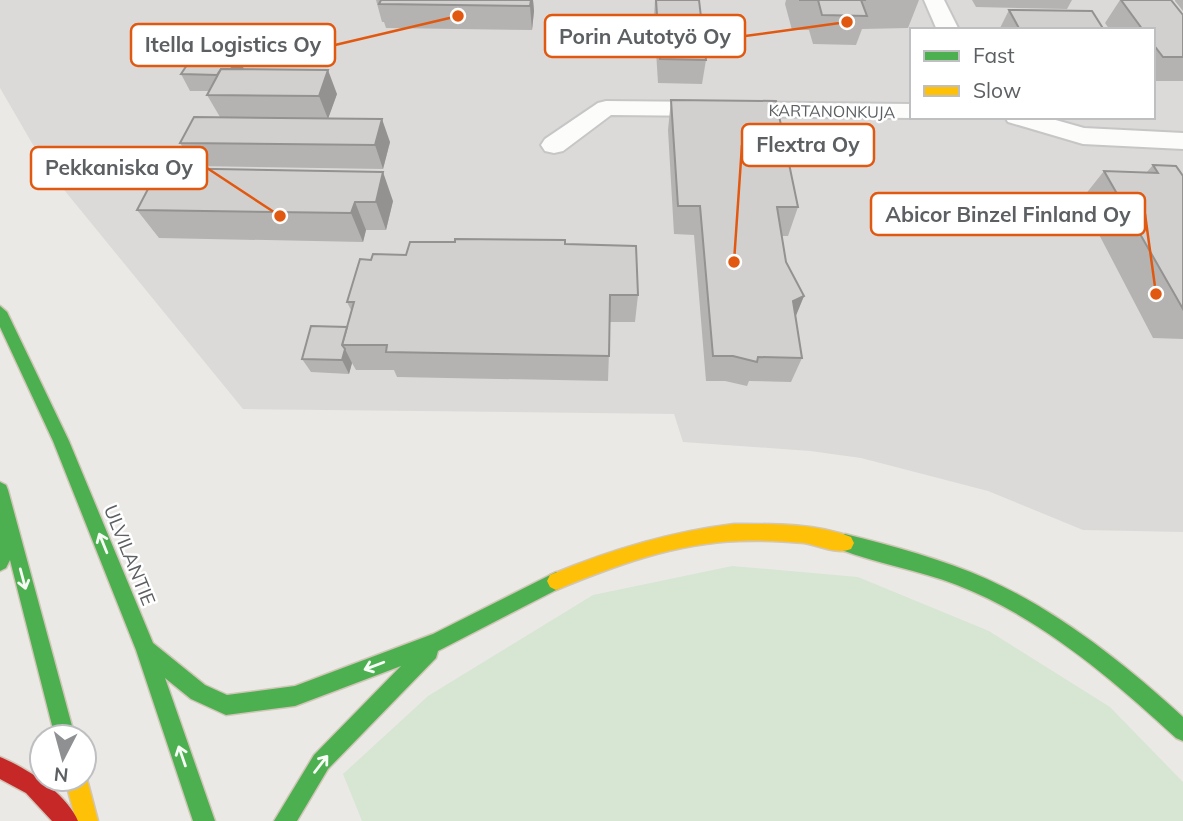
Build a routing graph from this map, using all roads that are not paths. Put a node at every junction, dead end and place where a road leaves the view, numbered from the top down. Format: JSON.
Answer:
{"nodes":[{"id":1,"x":934,"y":0,"type":"edge"},
{"id":2,"x":947,"y":28,"type":"edge"},
{"id":3,"x":910,"y":111,"type":"edge"},
{"id":4,"x":1024,"y":119,"type":"edge"},
{"id":5,"x":1183,"y":141,"type":"edge"},
{"id":6,"x":554,"y":145,"type":"dead end"},
{"id":7,"x":0,"y":312,"type":"edge"},
{"id":8,"x":0,"y":489,"type":"edge"},
{"id":9,"x":10,"y":532,"type":"junction"},
{"id":10,"x":0,"y":562,"type":"edge"},
{"id":11,"x":438,"y":642,"type":"junction"},
{"id":12,"x":146,"y":650,"type":"junction"},
{"id":13,"x":61,"y":723,"type":"edge"},
{"id":14,"x":1183,"y":730,"type":"edge"},
{"id":15,"x":0,"y":767,"type":"edge"},
{"id":16,"x":80,"y":793,"type":"edge"},
{"id":17,"x":67,"y":821,"type":"edge"},
{"id":18,"x":87,"y":821,"type":"edge"},
{"id":19,"x":204,"y":821,"type":"edge"},
{"id":20,"x":285,"y":821,"type":"edge"}],
"edges":[{"from":1,"to":2,"type":"street"},
{"from":3,"to":6,"type":"street","name":"KARTANONKUJA"},
{"from":4,"to":5,"type":"street"},
{"from":12,"to":7,"type":"main road","name":"ULVILANTIE","one_way":true},
{"from":8,"to":9,"type":"main road"},
{"from":9,"to":10,"type":"main road"},
{"from":9,"to":13,"type":"main road","one_way":true},
{"from":11,"to":12,"type":"main road","one_way":true},
{"from":11,"to":14,"type":"main road"},
{"from":20,"to":11,"type":"main road","one_way":true},
{"from":19,"to":12,"type":"main road","name":"ULVILANTIE","one_way":true},
{"from":15,"to":17,"type":"main road"},
{"from":16,"to":18,"type":"main road"}]}
